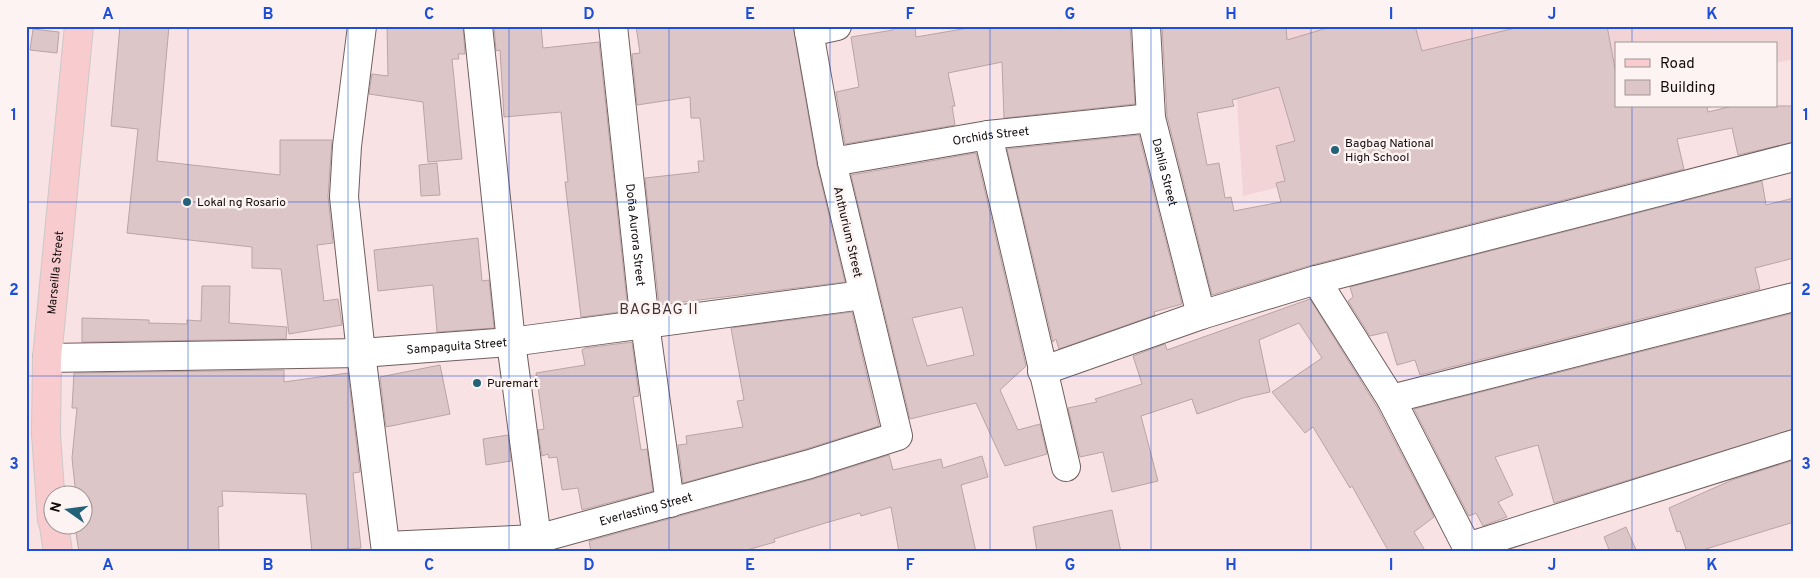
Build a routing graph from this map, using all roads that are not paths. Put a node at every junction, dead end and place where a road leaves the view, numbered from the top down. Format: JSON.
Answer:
{"nodes":[{"id":1,"x":79,"y":26,"type":"edge"},
{"id":2,"x":362,"y":26,"type":"edge"},
{"id":3,"x":478,"y":26,"type":"edge"},
{"id":4,"x":613,"y":26,"type":"edge"},
{"id":5,"x":837,"y":26,"type":"edge"},
{"id":6,"x":1146,"y":26,"type":"edge"},
{"id":7,"x":809,"y":29,"type":"edge"},
{"id":8,"x":1151,"y":118,"type":"junction"},
{"id":9,"x":988,"y":135,"type":"junction"},
{"id":10,"x":1794,"y":157,"type":"edge"},
{"id":11,"x":832,"y":162,"type":"junction"},
{"id":12,"x":1316,"y":280,"type":"junction"},
{"id":13,"x":863,"y":295,"type":"junction"},
{"id":14,"x":1794,"y":298,"type":"edge"},
{"id":15,"x":1201,"y":314,"type":"junction"},
{"id":16,"x":645,"y":324,"type":"junction"},
{"id":17,"x":511,"y":342,"type":"junction"},
{"id":18,"x":361,"y":353,"type":"junction"},
{"id":19,"x":47,"y":358,"type":"junction"},
{"id":20,"x":1042,"y":371,"type":"junction"},
{"id":21,"x":1391,"y":399,"type":"junction"},
{"id":22,"x":898,"y":436,"type":"joint"},
{"id":23,"x":1794,"y":444,"type":"edge"},
{"id":24,"x":1066,"y":467,"type":"dead end"},
{"id":25,"x":50,"y":486,"type":"edge"},
{"id":26,"x":670,"y":503,"type":"junction"},
{"id":27,"x":56,"y":536,"type":"edge"},
{"id":28,"x":537,"y":539,"type":"junction"},
{"id":29,"x":386,"y":549,"type":"edge"},
{"id":30,"x":1465,"y":549,"type":"edge"},
{"id":31,"x":58,"y":552,"type":"edge"}],
"edges":[{"from":1,"to":19,"type":"main road","name":"Marseilla Street"},
{"from":2,"to":18,"type":"street"},
{"from":3,"to":17,"type":"street"},
{"from":4,"to":16,"type":"street","name":"Doña Aurora Street"},
{"from":5,"to":7,"type":"street"},
{"from":6,"to":8,"type":"street","name":"Dahlia Street"},
{"from":7,"to":11,"type":"street","name":"Anthurium Street"},
{"from":8,"to":9,"type":"street","name":"Orchids Street"},
{"from":8,"to":15,"type":"street","name":"Dahlia Street"},
{"from":9,"to":11,"type":"street","name":"Orchids Street"},
{"from":9,"to":20,"type":"street"},
{"from":10,"to":12,"type":"street"},
{"from":11,"to":13,"type":"street","name":"Anthurium Street"},
{"from":12,"to":15,"type":"street"},
{"from":12,"to":21,"type":"street"},
{"from":13,"to":16,"type":"street","name":"Sampaguita Street"},
{"from":13,"to":22,"type":"street","name":"Anthurium Street"},
{"from":14,"to":21,"type":"street"},
{"from":15,"to":20,"type":"street"},
{"from":16,"to":17,"type":"street","name":"Sampaguita Street"},
{"from":16,"to":26,"type":"street","name":"Doña Aurora Street"},
{"from":17,"to":18,"type":"street","name":"Sampaguita Street"},
{"from":17,"to":28,"type":"street"},
{"from":18,"to":19,"type":"street","name":"Sampaguita Street"},
{"from":18,"to":29,"type":"street"},
{"from":19,"to":25,"type":"main road","name":"Marseilla Street"},
{"from":20,"to":24,"type":"street"},
{"from":21,"to":30,"type":"street"},
{"from":22,"to":26,"type":"street","name":"Everlasting Street"},
{"from":23,"to":30,"type":"street"},
{"from":26,"to":28,"type":"street","name":"Everlasting Street"},
{"from":27,"to":31,"type":"main road"},
{"from":28,"to":29,"type":"street","name":"Everlasting Street"}]}
